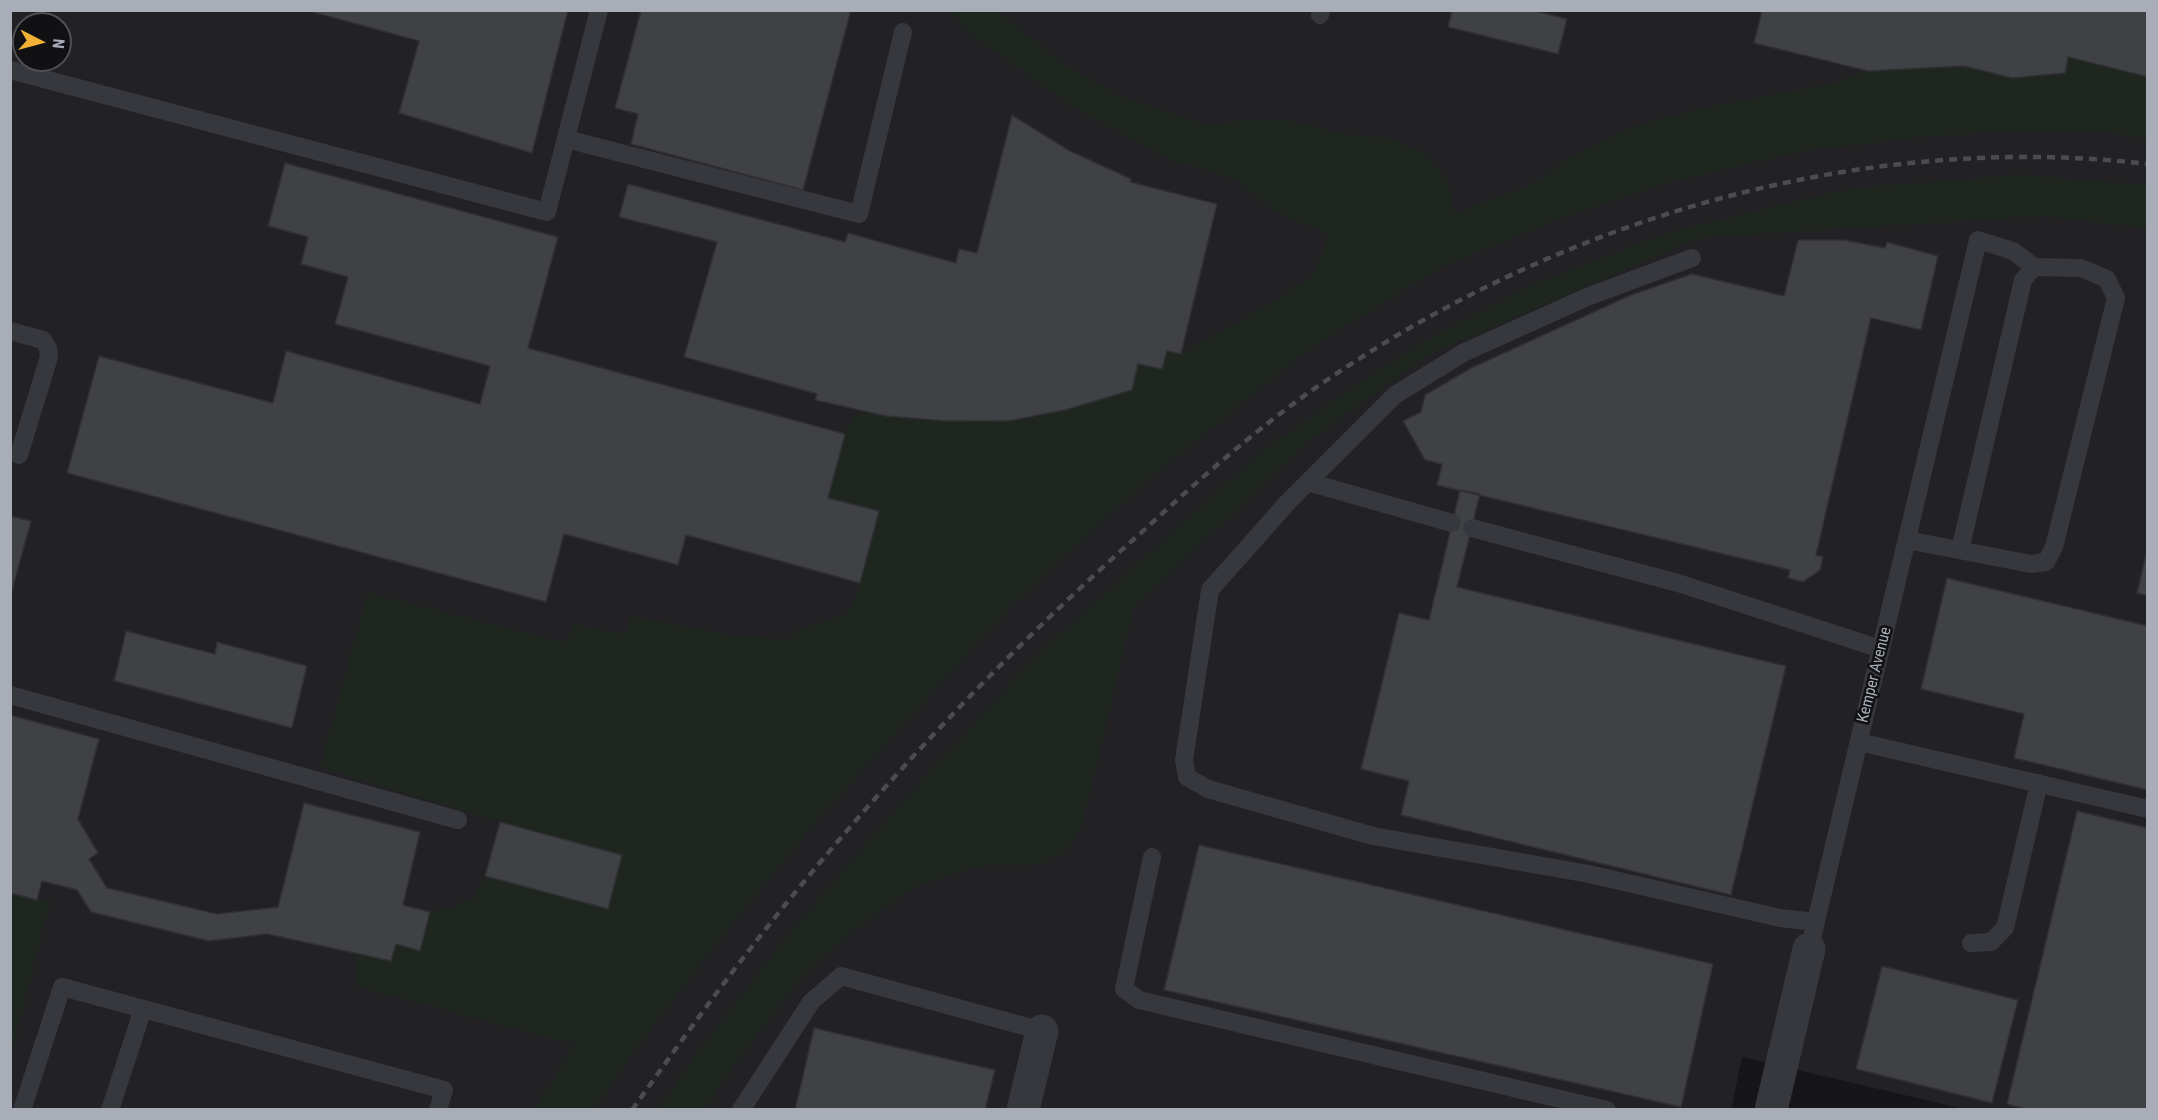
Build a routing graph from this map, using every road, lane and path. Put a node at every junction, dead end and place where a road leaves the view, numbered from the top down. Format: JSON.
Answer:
{"nodes":[{"id":1,"x":599,"y":10,"type":"edge"},
{"id":2,"x":903,"y":32,"type":"dead end"},
{"id":3,"x":10,"y":70,"type":"edge"},
{"id":4,"x":566,"y":139,"type":"junction"},
{"id":5,"x":1692,"y":258,"type":"dead end"},
{"id":6,"x":2034,"y":267,"type":"junction"},
{"id":7,"x":10,"y":331,"type":"edge"},
{"id":8,"x":20,"y":455,"type":"dead end"},
{"id":9,"x":1308,"y":482,"type":"junction"},
{"id":10,"x":1452,"y":523,"type":"dead end"},
{"id":11,"x":1472,"y":528,"type":"dead end"},
{"id":12,"x":1907,"y":540,"type":"junction"},
{"id":13,"x":1960,"y":550,"type":"junction"},
{"id":14,"x":1881,"y":649,"type":"junction"},
{"id":15,"x":10,"y":695,"type":"edge"},
{"id":16,"x":1858,"y":742,"type":"junction"},
{"id":17,"x":2039,"y":783,"type":"junction"},
{"id":18,"x":2148,"y":809,"type":"edge"},
{"id":19,"x":458,"y":820,"type":"dead end"},
{"id":20,"x":1152,"y":857,"type":"dead end"},
{"id":21,"x":1812,"y":936,"type":"junction"},
{"id":22,"x":1971,"y":943,"type":"dead end"},
{"id":23,"x":143,"y":1009,"type":"junction"},
{"id":24,"x":1042,"y":1031,"type":"joint"},
{"id":25,"x":22,"y":1110,"type":"edge"},
{"id":26,"x":110,"y":1110,"type":"edge"},
{"id":27,"x":438,"y":1110,"type":"edge"},
{"id":28,"x":741,"y":1110,"type":"edge"},
{"id":29,"x":1023,"y":1110,"type":"edge"},
{"id":30,"x":1607,"y":1110,"type":"edge"},
{"id":31,"x":1772,"y":1110,"type":"edge"}],
"edges":[{"from":1,"to":4,"type":"lane"},
{"from":2,"to":4,"type":"lane"},
{"from":3,"to":4,"type":"lane"},
{"from":5,"to":9,"type":"lane"},
{"from":6,"to":12,"type":"lane","name":"Kemper Avenue"},
{"from":6,"to":13,"type":"lane"},
{"from":6,"to":13,"type":"lane"},
{"from":7,"to":8,"type":"lane"},
{"from":9,"to":10,"type":"lane"},
{"from":9,"to":21,"type":"lane"},
{"from":11,"to":14,"type":"lane"},
{"from":12,"to":13,"type":"lane"},
{"from":12,"to":14,"type":"lane","name":"Kemper Avenue"},
{"from":14,"to":16,"type":"lane","name":"Kemper Avenue"},
{"from":15,"to":19,"type":"lane"},
{"from":16,"to":17,"type":"lane"},
{"from":16,"to":21,"type":"lane","name":"Kemper Avenue"},
{"from":17,"to":18,"type":"lane"},
{"from":17,"to":22,"type":"lane"},
{"from":20,"to":30,"type":"lane"},
{"from":21,"to":31,"type":"street","name":"Kemper Avenue"},
{"from":23,"to":25,"type":"lane"},
{"from":23,"to":26,"type":"lane"},
{"from":23,"to":27,"type":"lane"},
{"from":24,"to":28,"type":"lane"},
{"from":24,"to":29,"type":"street"}]}
